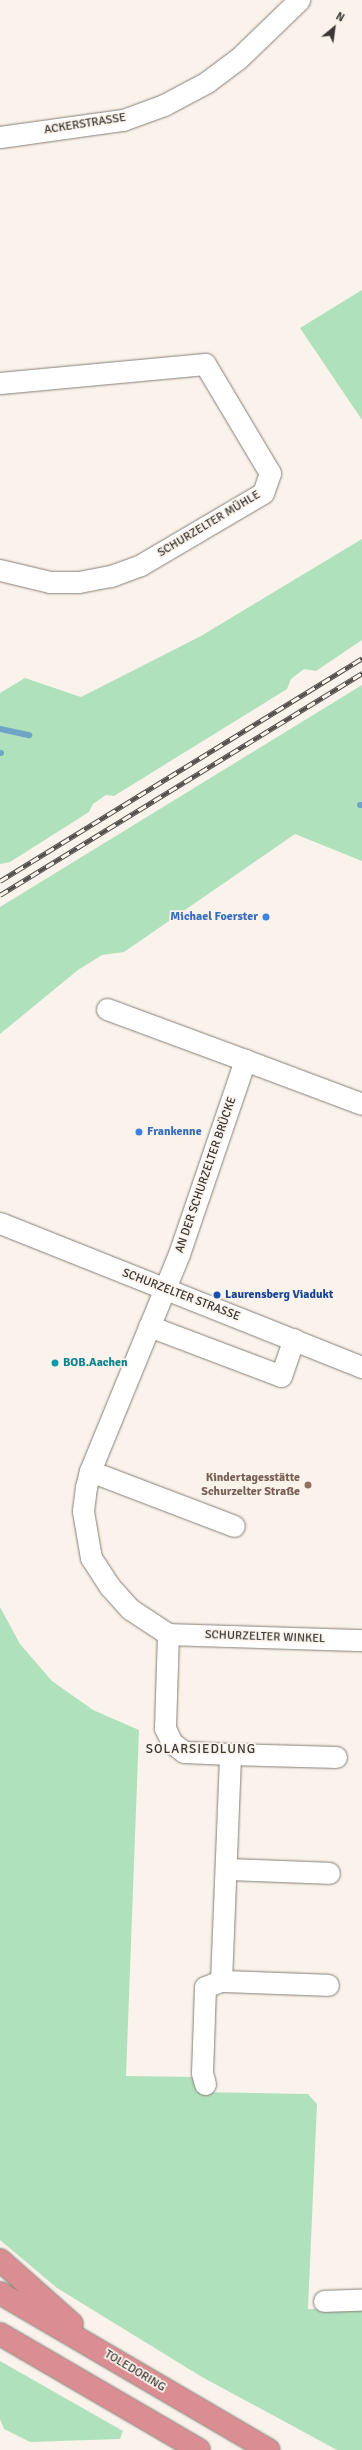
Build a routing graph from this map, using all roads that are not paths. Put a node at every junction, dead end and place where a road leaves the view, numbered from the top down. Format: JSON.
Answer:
{"nodes":[{"id":1,"x":299,"y":0,"type":"edge"},
{"id":2,"x":0,"y":137,"type":"edge"},
{"id":3,"x":0,"y":383,"type":"edge"},
{"id":4,"x":0,"y":570,"type":"edge"},
{"id":5,"x":107,"y":1009,"type":"dead end"},
{"id":6,"x":245,"y":1060,"type":"junction"},
{"id":7,"x":362,"y":1104,"type":"edge"},
{"id":8,"x":0,"y":1223,"type":"edge"},
{"id":9,"x":164,"y":1290,"type":"junction"},
{"id":10,"x":149,"y":1326,"type":"junction"},
{"id":11,"x":294,"y":1339,"type":"junction"},
{"id":12,"x":362,"y":1367,"type":"edge"},
{"id":13,"x":90,"y":1471,"type":"junction"},
{"id":14,"x":234,"y":1526,"type":"dead end"},
{"id":15,"x":168,"y":1634,"type":"junction"},
{"id":16,"x":362,"y":1640,"type":"edge"},
{"id":17,"x":230,"y":1754,"type":"junction"},
{"id":18,"x":336,"y":1757,"type":"dead end"},
{"id":19,"x":226,"y":1869,"type":"junction"},
{"id":20,"x":329,"y":1873,"type":"dead end"},
{"id":21,"x":221,"y":1981,"type":"junction"},
{"id":22,"x":328,"y":1985,"type":"dead end"},
{"id":23,"x":205,"y":2084,"type":"dead end"},
{"id":24,"x":0,"y":2260,"type":"edge"},
{"id":25,"x":0,"y":2293,"type":"edge"},
{"id":26,"x":362,"y":2300,"type":"edge"},
{"id":27,"x":324,"y":2301,"type":"dead end"},
{"id":28,"x":0,"y":2334,"type":"edge"},
{"id":29,"x":102,"y":2352,"type":"junction"},
{"id":30,"x":199,"y":2450,"type":"edge"},
{"id":31,"x":269,"y":2450,"type":"edge"}],
"edges":[{"from":1,"to":2,"type":"street","name":"ACKERSTRASSE"},
{"from":3,"to":4,"type":"street","name":"SCHURZELTER MÜHLE"},
{"from":5,"to":6,"type":"street"},
{"from":6,"to":7,"type":"street"},
{"from":6,"to":9,"type":"street","name":"AN DER SCHURZELTER BRÜCKE"},
{"from":8,"to":9,"type":"street","name":"SCHURZELTER STRASSE"},
{"from":9,"to":10,"type":"street"},
{"from":9,"to":11,"type":"street","name":"SCHURZELTER STRASSE"},
{"from":10,"to":11,"type":"street"},
{"from":10,"to":13,"type":"street"},
{"from":11,"to":12,"type":"street","name":"SCHURZELTER STRASSE"},
{"from":13,"to":14,"type":"street"},
{"from":13,"to":15,"type":"street"},
{"from":15,"to":16,"type":"street","name":"SCHURZELTER WINKEL"},
{"from":15,"to":17,"type":"street"},
{"from":17,"to":18,"type":"street"},
{"from":17,"to":19,"type":"street"},
{"from":19,"to":20,"type":"street"},
{"from":19,"to":21,"type":"street"},
{"from":21,"to":22,"type":"street"},
{"from":21,"to":23,"type":"street"},
{"from":24,"to":29,"type":"highway"},
{"from":25,"to":29,"type":"highway","name":"TOLEDORING"},
{"from":26,"to":27,"type":"street"},
{"from":28,"to":30,"type":"highway"},
{"from":29,"to":31,"type":"highway","name":"TOLEDORING"}]}
